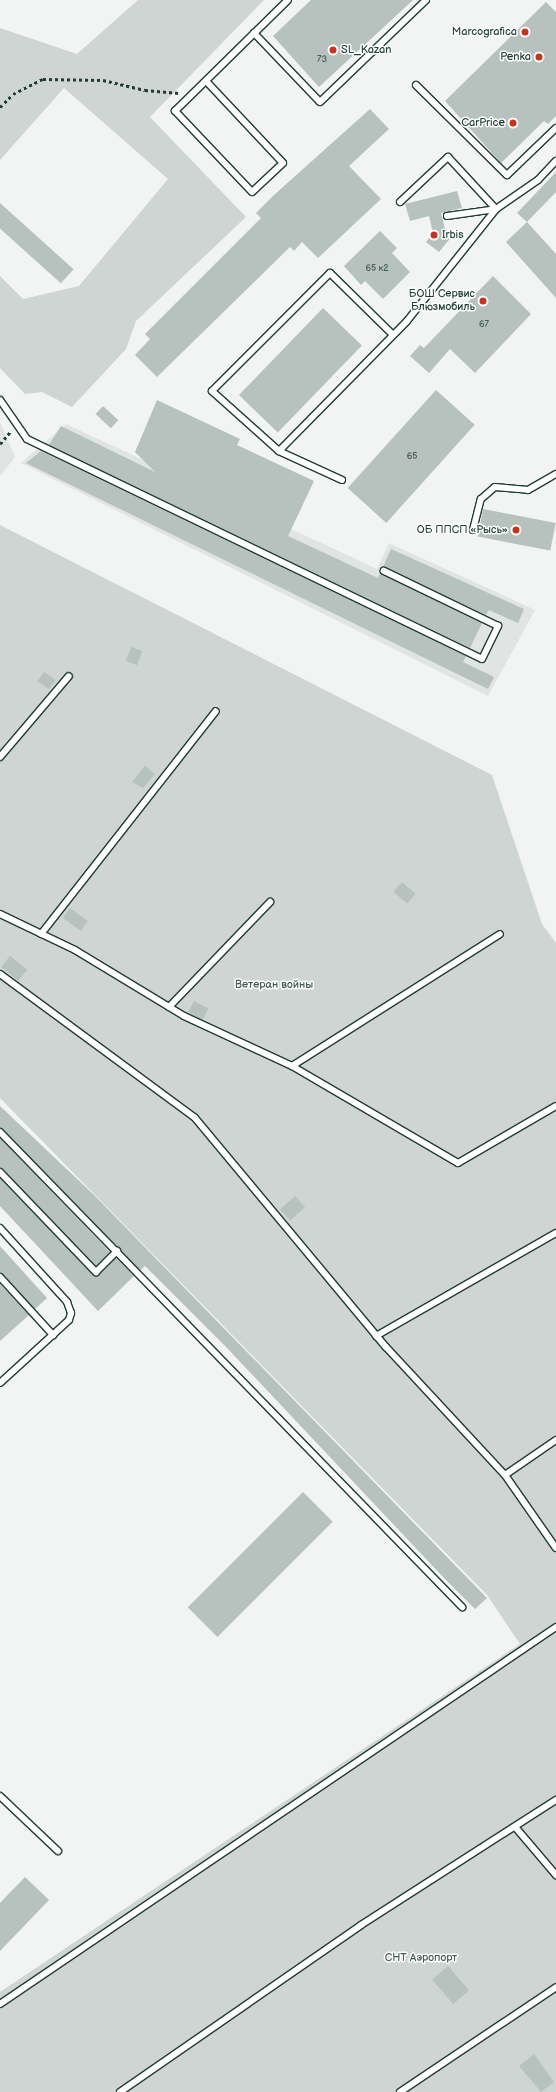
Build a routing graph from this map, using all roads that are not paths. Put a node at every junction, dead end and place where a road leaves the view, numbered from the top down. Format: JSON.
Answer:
{"nodes":[{"id":1,"x":288,"y":0,"type":"edge"},
{"id":2,"x":426,"y":0,"type":"edge"},
{"id":3,"x":254,"y":33,"type":"junction"},
{"id":4,"x":206,"y":81,"type":"junction"},
{"id":5,"x":416,"y":85,"type":"dead end"},
{"id":6,"x":556,"y":128,"type":"edge"},
{"id":7,"x":556,"y":161,"type":"edge"},
{"id":8,"x":400,"y":202,"type":"dead end"},
{"id":9,"x":496,"y":209,"type":"junction"},
{"id":10,"x":447,"y":216,"type":"dead end"},
{"id":11,"x":393,"y":335,"type":"junction"},
{"id":12,"x":0,"y":400,"type":"edge"},
{"id":13,"x":279,"y":451,"type":"junction"},
{"id":14,"x":556,"y":474,"type":"edge"},
{"id":15,"x":342,"y":480,"type":"dead end"},
{"id":16,"x":473,"y":530,"type":"dead end"},
{"id":17,"x":384,"y":572,"type":"dead end"},
{"id":18,"x":69,"y":676,"type":"dead end"},
{"id":19,"x":216,"y":711,"type":"dead end"},
{"id":20,"x":0,"y":757,"type":"edge"},
{"id":21,"x":270,"y":902,"type":"dead end"},
{"id":22,"x":0,"y":914,"type":"edge"},
{"id":23,"x":41,"y":934,"type":"junction"},
{"id":24,"x":500,"y":934,"type":"dead end"},
{"id":25,"x":0,"y":974,"type":"edge"},
{"id":26,"x":169,"y":1007,"type":"junction"},
{"id":27,"x":292,"y":1066,"type":"junction"},
{"id":28,"x":556,"y":1106,"type":"edge"},
{"id":29,"x":0,"y":1132,"type":"edge"},
{"id":30,"x":0,"y":1172,"type":"edge"},
{"id":31,"x":0,"y":1228,"type":"edge"},
{"id":32,"x":556,"y":1233,"type":"edge"},
{"id":33,"x":117,"y":1251,"type":"junction"},
{"id":34,"x":0,"y":1277,"type":"edge"},
{"id":35,"x":53,"y":1335,"type":"junction"},
{"id":36,"x":376,"y":1336,"type":"junction"},
{"id":37,"x":0,"y":1383,"type":"edge"},
{"id":38,"x":556,"y":1440,"type":"edge"},
{"id":39,"x":505,"y":1475,"type":"junction"},
{"id":40,"x":556,"y":1548,"type":"edge"},
{"id":41,"x":462,"y":1606,"type":"dead end"},
{"id":42,"x":556,"y":1627,"type":"edge"},
{"id":43,"x":0,"y":1796,"type":"edge"},
{"id":44,"x":556,"y":1800,"type":"edge"},
{"id":45,"x":516,"y":1828,"type":"junction"},
{"id":46,"x":58,"y":1851,"type":"dead end"},
{"id":47,"x":556,"y":1875,"type":"edge"},
{"id":48,"x":556,"y":1987,"type":"edge"},
{"id":49,"x":0,"y":2004,"type":"edge"},
{"id":50,"x":120,"y":2092,"type":"edge"},
{"id":51,"x":400,"y":2092,"type":"edge"}],
"edges":[{"from":1,"to":3,"type":"lane"},
{"from":2,"to":3,"type":"lane"},
{"from":3,"to":4,"type":"lane"},
{"from":4,"to":4,"type":"lane"},
{"from":5,"to":6,"type":"lane"},
{"from":7,"to":9,"type":"lane"},
{"from":8,"to":9,"type":"lane"},
{"from":9,"to":10,"type":"lane"},
{"from":9,"to":11,"type":"lane"},
{"from":11,"to":13,"type":"lane"},
{"from":11,"to":13,"type":"lane"},
{"from":12,"to":17,"type":"lane"},
{"from":13,"to":15,"type":"lane"},
{"from":14,"to":16,"type":"lane"},
{"from":18,"to":20,"type":"lane"},
{"from":19,"to":23,"type":"lane"},
{"from":21,"to":26,"type":"lane"},
{"from":22,"to":23,"type":"lane"},
{"from":23,"to":26,"type":"lane"},
{"from":24,"to":27,"type":"lane"},
{"from":25,"to":36,"type":"lane"},
{"from":26,"to":27,"type":"lane"},
{"from":27,"to":28,"type":"lane"},
{"from":29,"to":33,"type":"lane"},
{"from":30,"to":33,"type":"lane"},
{"from":31,"to":35,"type":"lane"},
{"from":32,"to":36,"type":"lane"},
{"from":33,"to":41,"type":"lane"},
{"from":34,"to":35,"type":"lane"},
{"from":35,"to":37,"type":"lane"},
{"from":36,"to":39,"type":"lane"},
{"from":38,"to":39,"type":"lane"},
{"from":39,"to":40,"type":"lane"},
{"from":42,"to":49,"type":"lane"},
{"from":43,"to":46,"type":"lane"},
{"from":44,"to":45,"type":"lane"},
{"from":45,"to":47,"type":"lane"},
{"from":45,"to":50,"type":"lane"},
{"from":48,"to":51,"type":"lane"}]}
